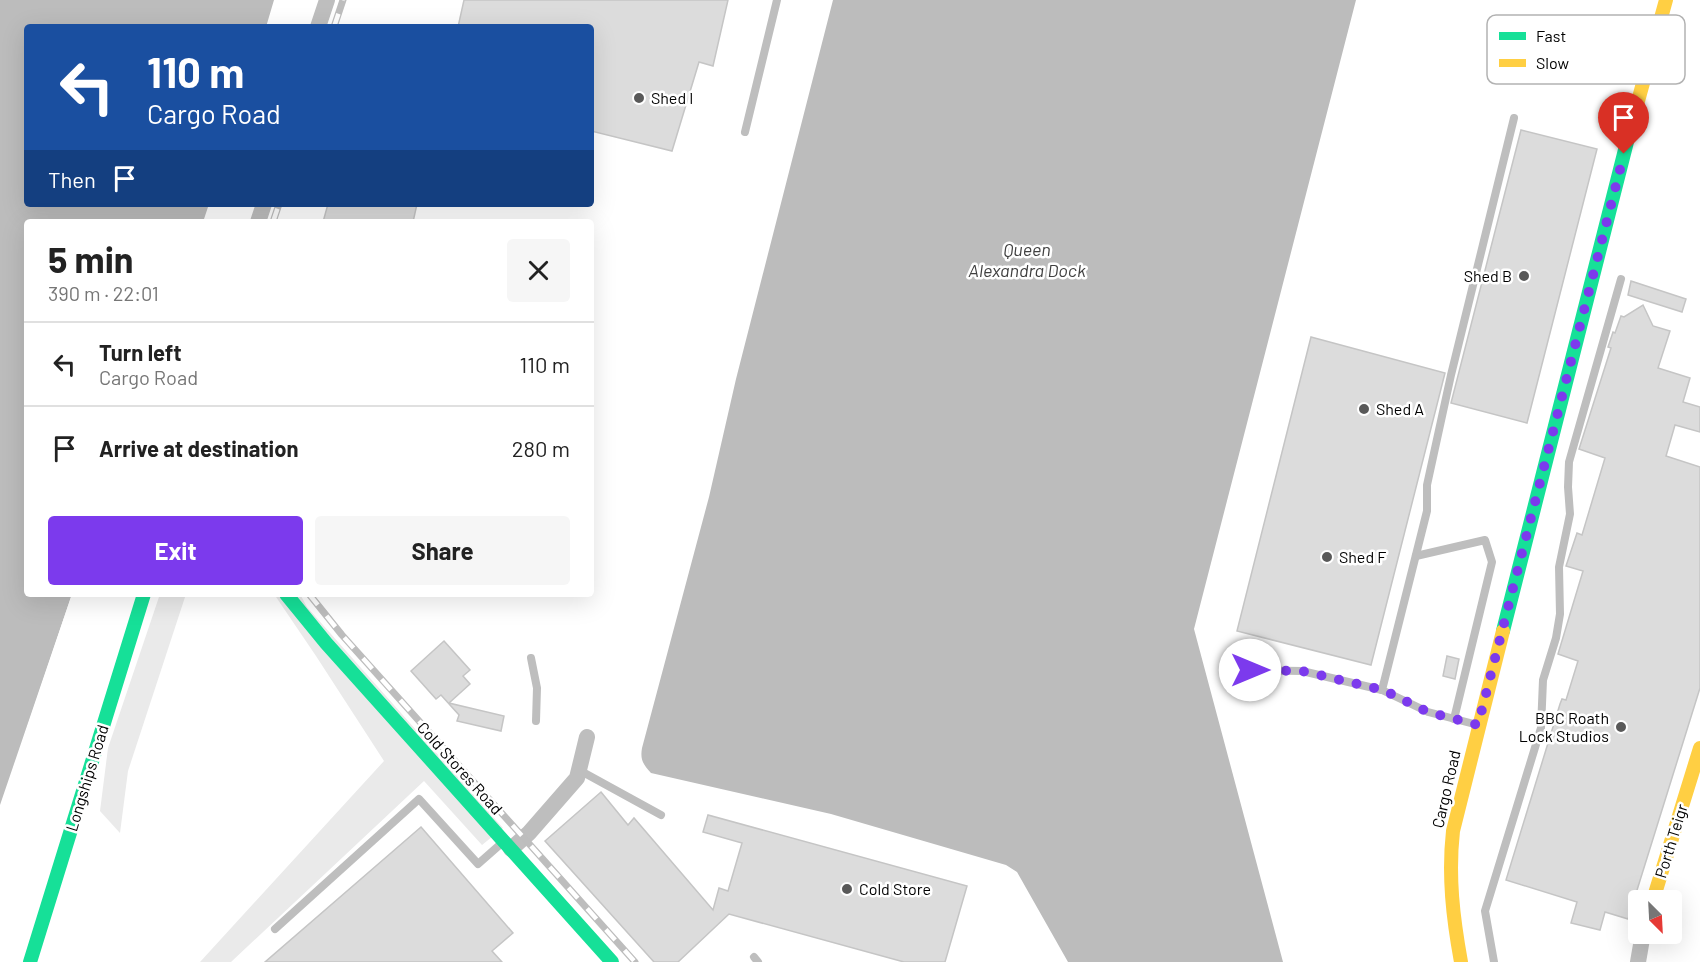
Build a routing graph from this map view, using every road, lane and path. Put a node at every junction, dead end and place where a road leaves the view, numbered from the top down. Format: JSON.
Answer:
{"nodes":[{"id":1,"x":327,"y":0,"type":"edge"},
{"id":2,"x":777,"y":0,"type":"edge"},
{"id":3,"x":1666,"y":0,"type":"edge"},
{"id":4,"x":1662,"y":15,"type":"edge"},
{"id":5,"x":319,"y":24,"type":"edge"},
{"id":6,"x":1642,"y":84,"type":"edge"},
{"id":7,"x":1514,"y":118,"type":"dead end"},
{"id":8,"x":745,"y":132,"type":"dead end"},
{"id":9,"x":1622,"y":279,"type":"dead end"},
{"id":10,"x":1416,"y":556,"type":"junction"},
{"id":11,"x":143,"y":597,"type":"edge"},
{"id":12,"x":288,"y":597,"type":"edge"},
{"id":13,"x":531,"y":658,"type":"dead end"},
{"id":14,"x":1250,"y":670,"type":"dead end"},
{"id":15,"x":1383,"y":690,"type":"junction"},
{"id":16,"x":1454,"y":719,"type":"junction"},
{"id":17,"x":536,"y":721,"type":"dead end"},
{"id":18,"x":1478,"y":725,"type":"junction"},
{"id":19,"x":587,"y":737,"type":"dead end"},
{"id":20,"x":1700,"y":748,"type":"edge"},
{"id":21,"x":579,"y":770,"type":"junction"},
{"id":22,"x":661,"y":815,"type":"dead end"},
{"id":23,"x":507,"y":845,"type":"junction"},
{"id":24,"x":1656,"y":890,"type":"edge"},
{"id":25,"x":274,"y":929,"type":"dead end"},
{"id":26,"x":1641,"y":944,"type":"edge"},
{"id":27,"x":30,"y":962,"type":"edge"},
{"id":28,"x":612,"y":962,"type":"edge"},
{"id":29,"x":1461,"y":962,"type":"edge"},
{"id":30,"x":1494,"y":962,"type":"edge"},
{"id":31,"x":1638,"y":962,"type":"edge"}],
"edges":[{"from":1,"to":5,"type":"street"},
{"from":2,"to":8,"type":"lane"},
{"from":3,"to":4,"type":"street","name":"Cargo Road"},
{"from":6,"to":18,"type":"street","name":"Cargo Road"},
{"from":7,"to":10,"type":"lane"},
{"from":9,"to":30,"type":"lane"},
{"from":10,"to":15,"type":"lane"},
{"from":10,"to":16,"type":"lane"},
{"from":11,"to":27,"type":"street","name":"Longships Road"},
{"from":12,"to":23,"type":"street","name":"Cold Stores Road"},
{"from":13,"to":17,"type":"lane"},
{"from":14,"to":15,"type":"lane"},
{"from":15,"to":16,"type":"lane"},
{"from":16,"to":18,"type":"lane"},
{"from":18,"to":29,"type":"street","name":"Cargo Road"},
{"from":19,"to":21,"type":"street"},
{"from":20,"to":24,"type":"street","name":"Porth Teigr"},
{"from":21,"to":22,"type":"lane"},
{"from":21,"to":23,"type":"street"},
{"from":23,"to":25,"type":"lane"},
{"from":23,"to":28,"type":"street","name":"Cold Stores Road"},
{"from":26,"to":31,"type":"street"}]}
